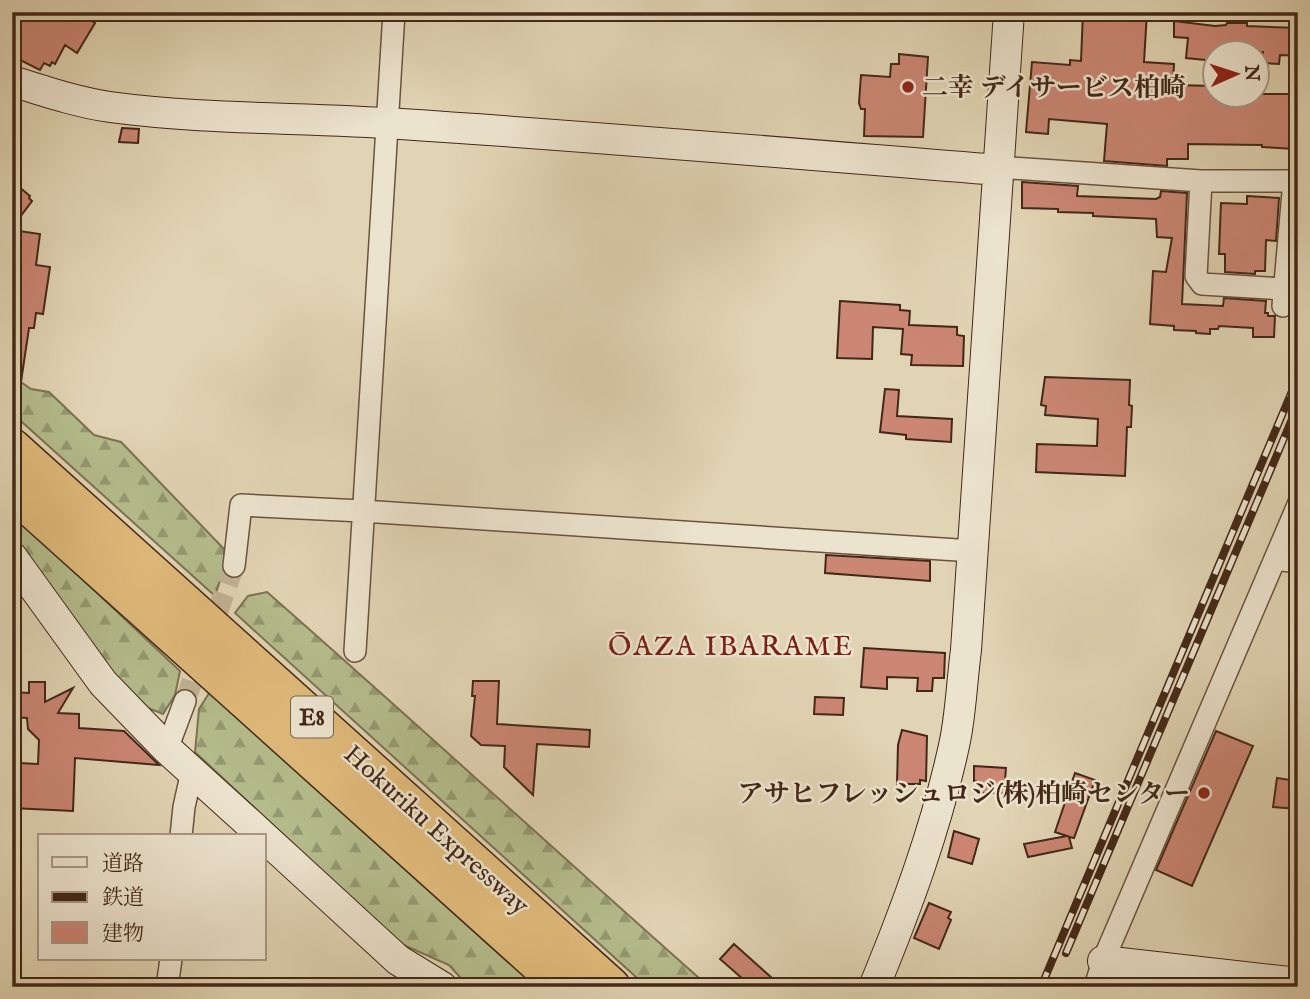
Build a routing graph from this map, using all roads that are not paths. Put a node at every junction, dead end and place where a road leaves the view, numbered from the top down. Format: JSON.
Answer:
{"nodes":[{"id":1,"x":394,"y":12,"type":"edge"},
{"id":2,"x":1009,"y":12,"type":"edge"},
{"id":3,"x":12,"y":81,"type":"edge"},
{"id":4,"x":386,"y":123,"type":"junction"},
{"id":5,"x":998,"y":170,"type":"junction"},
{"id":6,"x":1201,"y":181,"type":"junction"},
{"id":7,"x":1296,"y":181,"type":"edge"},
{"id":8,"x":12,"y":448,"type":"edge"},
{"id":9,"x":12,"y":490,"type":"edge"},
{"id":10,"x":1298,"y":505,"type":"edge"},
{"id":11,"x":362,"y":511,"type":"junction"},
{"id":12,"x":973,"y":551,"type":"junction"},
{"id":13,"x":12,"y":556,"type":"edge"},
{"id":14,"x":1275,"y":559,"type":"junction"},
{"id":15,"x":1298,"y":562,"type":"edge"},
{"id":16,"x":233,"y":566,"type":"tunnel mouth"},
{"id":17,"x":355,"y":651,"type":"dead end"},
{"id":18,"x":185,"y":701,"type":"tunnel mouth"},
{"id":19,"x":167,"y":749,"type":"junction"},
{"id":20,"x":192,"y":771,"type":"junction"},
{"id":21,"x":181,"y":834,"type":"edge"},
{"id":22,"x":261,"y":834,"type":"edge"},
{"id":23,"x":266,"y":839,"type":"edge"},
{"id":24,"x":171,"y":960,"type":"edge"},
{"id":25,"x":1099,"y":974,"type":"edge"},
{"id":26,"x":1298,"y":983,"type":"edge"},
{"id":27,"x":167,"y":987,"type":"edge"},
{"id":28,"x":442,"y":987,"type":"edge"},
{"id":29,"x":565,"y":987,"type":"edge"},
{"id":30,"x":611,"y":987,"type":"edge"},
{"id":31,"x":874,"y":987,"type":"edge"}],
"edges":[{"from":1,"to":4,"type":"street"},
{"from":2,"to":5,"type":"street"},
{"from":3,"to":4,"type":"street"},
{"from":4,"to":5,"type":"street"},
{"from":4,"to":11,"type":"street"},
{"from":5,"to":6,"type":"street"},
{"from":5,"to":12,"type":"street"},
{"from":6,"to":7,"type":"street"},
{"from":6,"to":7,"type":"street"},
{"from":8,"to":30,"type":"highway","name":"Hokuriku Expressway","number":"E8"},
{"from":9,"to":29,"type":"highway","name":"Hokuriku Expressway","number":"E8"},
{"from":10,"to":14,"type":"street"},
{"from":11,"to":12,"type":"street"},
{"from":11,"to":16,"type":"street"},
{"from":11,"to":17,"type":"street"},
{"from":12,"to":31,"type":"street"},
{"from":13,"to":19,"type":"street"},
{"from":14,"to":15,"type":"street"},
{"from":14,"to":25,"type":"street"},
{"from":18,"to":19,"type":"street"},
{"from":19,"to":20,"type":"street"},
{"from":20,"to":21,"type":"street"},
{"from":20,"to":22,"type":"street"},
{"from":23,"to":28,"type":"street"},
{"from":24,"to":27,"type":"street"},
{"from":25,"to":26,"type":"street"}]}
